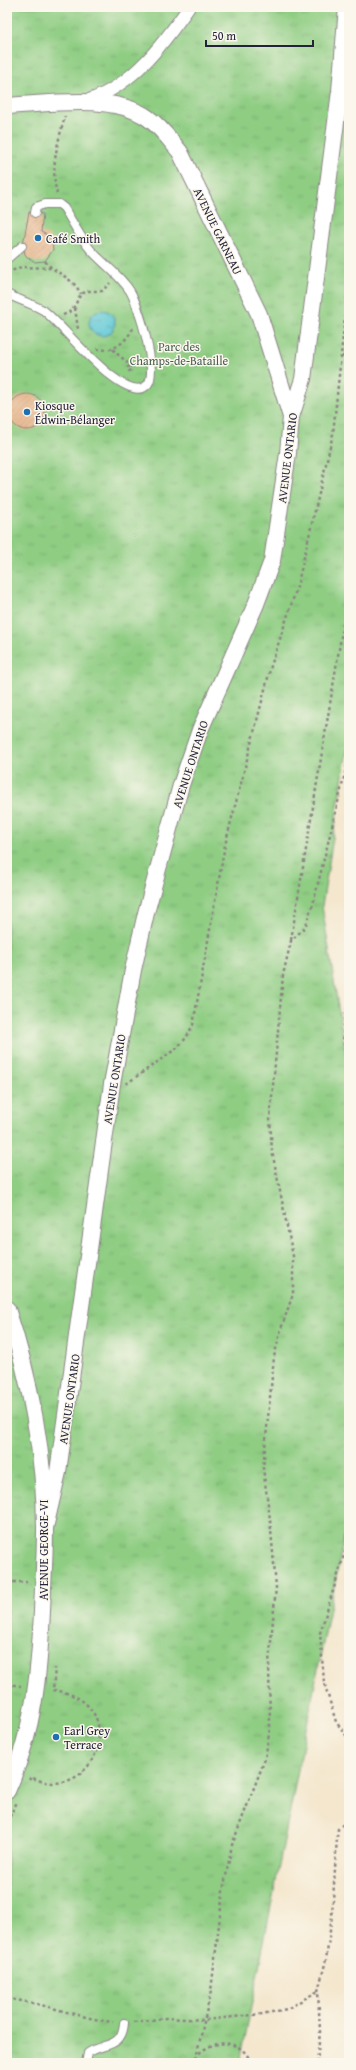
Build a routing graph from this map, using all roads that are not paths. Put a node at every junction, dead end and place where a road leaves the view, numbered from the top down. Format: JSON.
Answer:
{"nodes":[{"id":1,"x":190,"y":7,"type":"edge"},
{"id":2,"x":347,"y":7,"type":"edge"},
{"id":3,"x":76,"y":102,"type":"junction"},
{"id":4,"x":7,"y":106,"type":"edge"},
{"id":5,"x":35,"y":213,"type":"dead end"},
{"id":6,"x":22,"y":246,"type":"dead end"},
{"id":7,"x":7,"y":259,"type":"edge"},
{"id":8,"x":7,"y":294,"type":"edge"},
{"id":9,"x":290,"y":418,"type":"junction"},
{"id":10,"x":7,"y":1309,"type":"edge"},
{"id":11,"x":63,"y":1439,"type":"junction"},
{"id":12,"x":38,"y":1441,"type":"junction"},
{"id":13,"x":45,"y":1528,"type":"junction"},
{"id":14,"x":14,"y":1793,"type":"edge"},
{"id":15,"x":124,"y":2023,"type":"road end"},
{"id":16,"x":86,"y":2063,"type":"edge"}],
"edges":[{"from":1,"to":3,"type":"street","name":"AVENUE GARNEAU"},
{"from":2,"to":9,"type":"street","name":"AVENUE ONTARIO"},
{"from":3,"to":4,"type":"street","name":"AVENUE GARNEAU"},
{"from":3,"to":9,"type":"street","name":"AVENUE GARNEAU"},
{"from":5,"to":8,"type":"lane"},
{"from":6,"to":7,"type":"lane"},
{"from":9,"to":11,"type":"street","name":"AVENUE ONTARIO"},
{"from":10,"to":12,"type":"street","name":"AVENUE GEORGE-VI"},
{"from":11,"to":12,"type":"street"},
{"from":11,"to":13,"type":"street","name":"AVENUE ONTARIO"},
{"from":12,"to":13,"type":"street","name":"AVENUE GEORGE-VI"},
{"from":13,"to":14,"type":"street","name":"AVENUE GEORGE-VI"},
{"from":15,"to":16,"type":"lane"}]}
